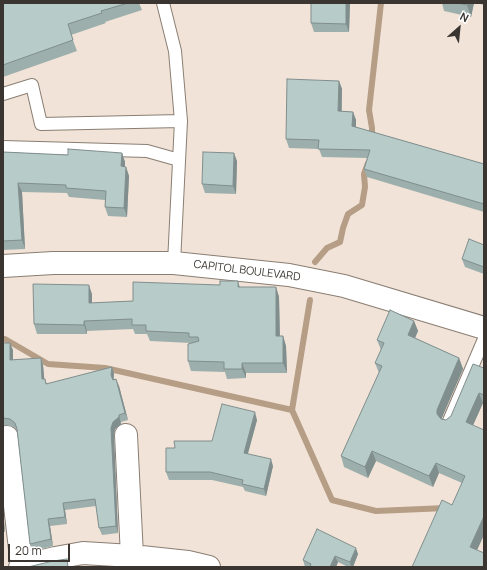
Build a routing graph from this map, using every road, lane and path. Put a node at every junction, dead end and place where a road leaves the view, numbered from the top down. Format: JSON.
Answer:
{"nodes":[{"id":1,"x":163,"y":3,"type":"edge"},
{"id":2,"x":3,"y":94,"type":"edge"},
{"id":3,"x":181,"y":121,"type":"junction"},
{"id":4,"x":3,"y":147,"type":"edge"},
{"id":5,"x":179,"y":160,"type":"junction"},
{"id":6,"x":174,"y":263,"type":"junction"},
{"id":7,"x":3,"y":266,"type":"edge"},
{"id":8,"x":484,"y":328,"type":"edge"},
{"id":9,"x":484,"y":339,"type":"edge"},
{"id":10,"x":448,"y":422,"type":"edge"},
{"id":11,"x":126,"y":435,"type":"dead end"},
{"id":12,"x":7,"y":437,"type":"dead end"},
{"id":13,"x":132,"y":556,"type":"junction"},
{"id":14,"x":21,"y":567,"type":"edge"},
{"id":15,"x":209,"y":567,"type":"edge"}],
"edges":[{"from":1,"to":3,"type":"lane"},
{"from":2,"to":3,"type":"lane"},
{"from":3,"to":5,"type":"lane"},
{"from":4,"to":5,"type":"lane"},
{"from":5,"to":6,"type":"lane"},
{"from":6,"to":7,"type":"main road","name":"CAPITOL BOULEVARD"},
{"from":6,"to":8,"type":"main road","name":"CAPITOL BOULEVARD"},
{"from":9,"to":10,"type":"lane"},
{"from":11,"to":13,"type":"main road"},
{"from":12,"to":14,"type":"main road"},
{"from":13,"to":14,"type":"main road"},
{"from":13,"to":15,"type":"main road"}]}
